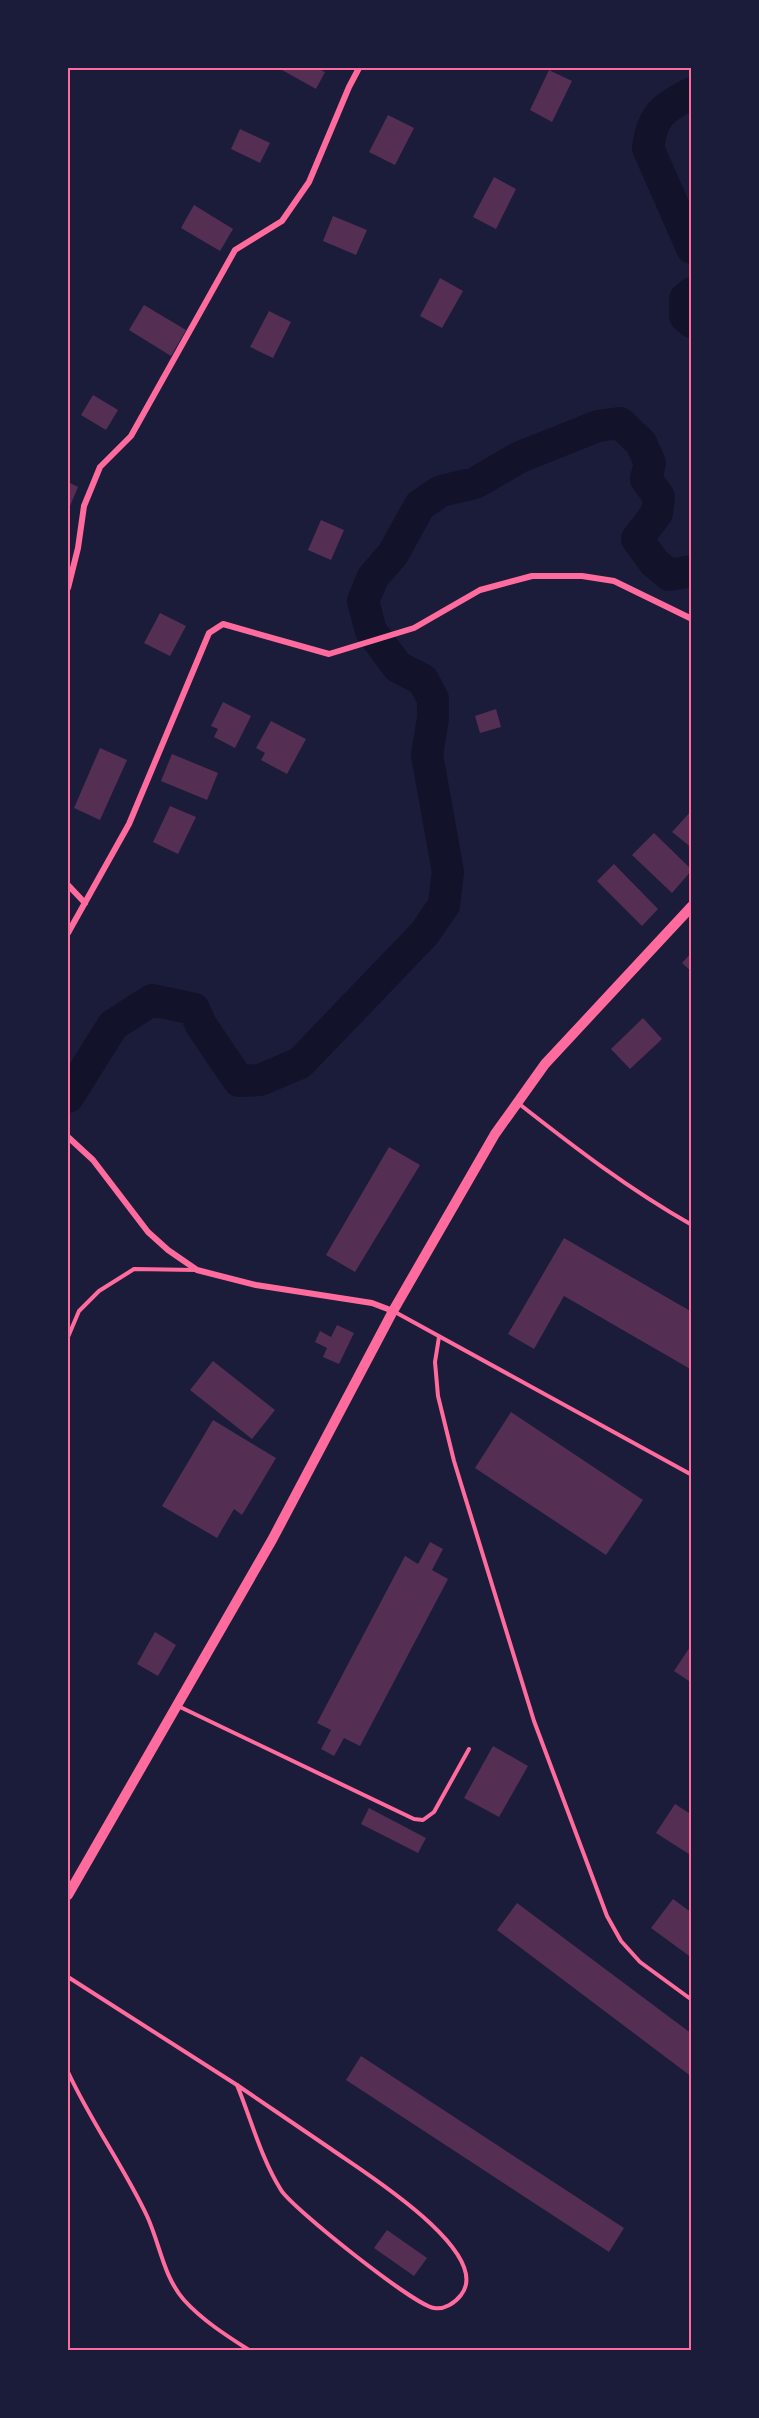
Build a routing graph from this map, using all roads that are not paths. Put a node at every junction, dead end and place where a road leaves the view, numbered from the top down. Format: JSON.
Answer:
{"nodes":[{"id":1,"x":359,"y":68,"type":"edge"},
{"id":2,"x":68,"y":588,"type":"edge"},
{"id":3,"x":692,"y":619,"type":"edge"},
{"id":4,"x":68,"y":885,"type":"edge"},
{"id":5,"x":85,"y":903,"type":"junction"},
{"id":6,"x":692,"y":906,"type":"edge"},
{"id":7,"x":68,"y":933,"type":"edge"},
{"id":8,"x":518,"y":1102,"type":"junction"},
{"id":9,"x":68,"y":1137,"type":"edge"},
{"id":10,"x":692,"y":1225,"type":"edge"},
{"id":11,"x":197,"y":1270,"type":"junction"},
{"id":12,"x":393,"y":1311,"type":"junction"},
{"id":13,"x":68,"y":1337,"type":"edge"},
{"id":14,"x":439,"y":1337,"type":"junction"},
{"id":15,"x":692,"y":1475,"type":"edge"},
{"id":16,"x":178,"y":1706,"type":"junction"},
{"id":17,"x":469,"y":1749,"type":"dead end"},
{"id":18,"x":68,"y":1895,"type":"edge"},
{"id":19,"x":68,"y":1977,"type":"edge"},
{"id":20,"x":692,"y":2000,"type":"edge"},
{"id":21,"x":68,"y":2072,"type":"edge"},
{"id":22,"x":237,"y":2085,"type":"junction"},
{"id":23,"x":249,"y":2350,"type":"edge"}],
"edges":[{"from":1,"to":2,"type":"street"},
{"from":3,"to":5,"type":"street"},
{"from":4,"to":5,"type":"street"},
{"from":5,"to":7,"type":"street"},
{"from":6,"to":8,"type":"street"},
{"from":8,"to":10,"type":"lane"},
{"from":8,"to":12,"type":"street"},
{"from":9,"to":11,"type":"street"},
{"from":11,"to":12,"type":"street"},
{"from":11,"to":13,"type":"lane"},
{"from":12,"to":14,"type":"lane"},
{"from":12,"to":16,"type":"street"},
{"from":14,"to":15,"type":"lane"},
{"from":14,"to":20,"type":"lane"},
{"from":16,"to":17,"type":"lane"},
{"from":16,"to":18,"type":"street"},
{"from":19,"to":22,"type":"lane"},
{"from":21,"to":23,"type":"lane"},
{"from":22,"to":22,"type":"lane"}]}
